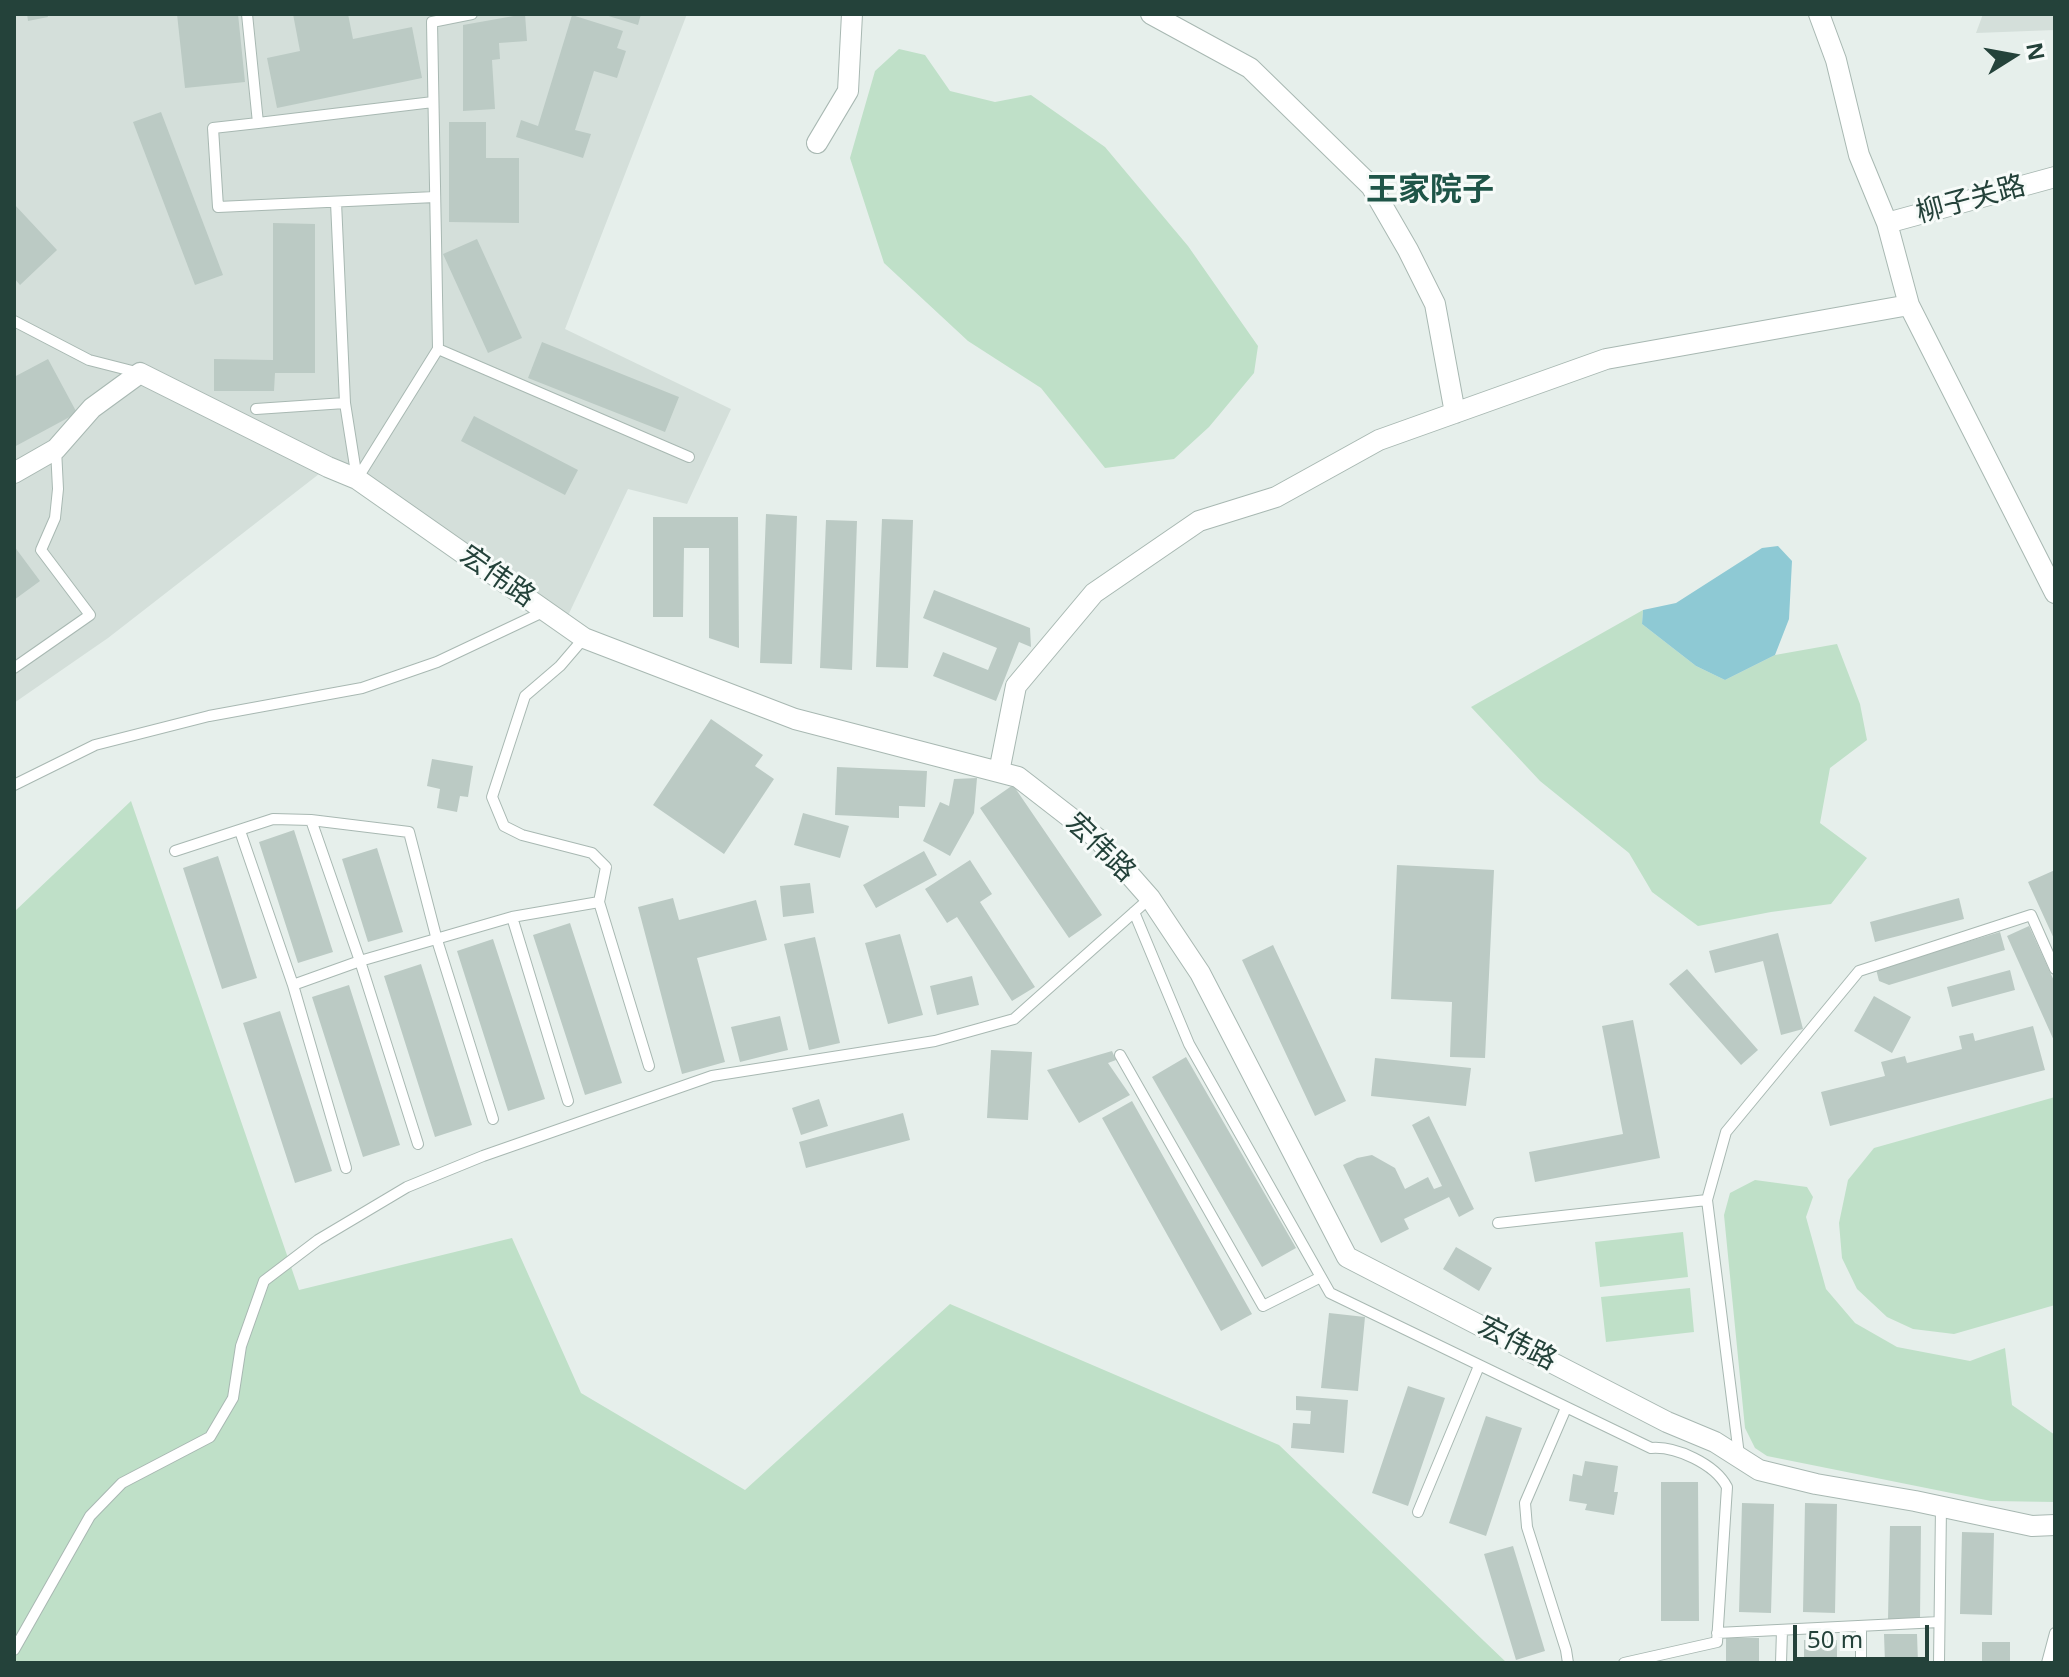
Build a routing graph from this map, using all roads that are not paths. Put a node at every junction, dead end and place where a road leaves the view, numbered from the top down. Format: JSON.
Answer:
{"nodes":[{"id":1,"x":247,"y":14,"type":"edge"},
{"id":2,"x":472,"y":14,"type":"edge"},
{"id":3,"x":852,"y":14,"type":"edge"},
{"id":4,"x":1151,"y":14,"type":"edge"},
{"id":5,"x":1819,"y":14,"type":"edge"},
{"id":6,"x":431,"y":18,"type":"edge"},
{"id":7,"x":433,"y":102,"type":"junction"},
{"id":8,"x":258,"y":123,"type":"junction"},
{"id":9,"x":817,"y":143,"type":"dead end"},
{"id":10,"x":2055,"y":177,"type":"edge"},
{"id":11,"x":435,"y":197,"type":"junction"},
{"id":12,"x":336,"y":202,"type":"junction"},
{"id":13,"x":1887,"y":223,"type":"junction"},
{"id":14,"x":1909,"y":305,"type":"junction"},
{"id":15,"x":14,"y":321,"type":"edge"},
{"id":16,"x":438,"y":349,"type":"junction"},
{"id":17,"x":140,"y":373,"type":"junction"},
{"id":18,"x":345,"y":403,"type":"junction"},
{"id":19,"x":256,"y":409,"type":"dead end"},
{"id":20,"x":1455,"y":413,"type":"junction"},
{"id":21,"x":56,"y":449,"type":"junction"},
{"id":22,"x":689,"y":457,"type":"dead end"},
{"id":23,"x":14,"y":473,"type":"edge"},
{"id":24,"x":357,"y":479,"type":"junction"},
{"id":25,"x":2055,"y":593,"type":"edge"},
{"id":26,"x":545,"y":611,"type":"junction"},
{"id":27,"x":584,"y":638,"type":"junction"},
{"id":28,"x":14,"y":668,"type":"edge"},
{"id":29,"x":999,"y":772,"type":"junction"},
{"id":30,"x":14,"y":785,"type":"edge"},
{"id":31,"x":311,"y":820,"type":"junction"},
{"id":32,"x":240,"y":831,"type":"junction"},
{"id":33,"x":175,"y":851,"type":"dead end"},
{"id":34,"x":1150,"y":898,"type":"junction"},
{"id":35,"x":599,"y":902,"type":"junction"},
{"id":36,"x":1134,"y":912,"type":"junction"},
{"id":37,"x":512,"y":917,"type":"junction"},
{"id":38,"x":437,"y":940,"type":"junction"},
{"id":39,"x":360,"y":961,"type":"junction"},
{"id":40,"x":2055,"y":969,"type":"edge"},
{"id":41,"x":293,"y":985,"type":"junction"},
{"id":42,"x":1120,"y":1055,"type":"dead end"},
{"id":43,"x":649,"y":1066,"type":"dead end"},
{"id":44,"x":568,"y":1101,"type":"dead end"},
{"id":45,"x":493,"y":1119,"type":"dead end"},
{"id":46,"x":418,"y":1144,"type":"dead end"},
{"id":47,"x":346,"y":1168,"type":"dead end"},
{"id":48,"x":1707,"y":1200,"type":"junction"},
{"id":49,"x":1498,"y":1223,"type":"dead end"},
{"id":50,"x":1321,"y":1277,"type":"junction"},
{"id":51,"x":1479,"y":1366,"type":"junction"},
{"id":52,"x":1566,"y":1408,"type":"junction"},
{"id":53,"x":1740,"y":1457,"type":"junction"},
{"id":54,"x":1941,"y":1507,"type":"junction"},
{"id":55,"x":1418,"y":1512,"type":"dead end"},
{"id":56,"x":2055,"y":1525,"type":"edge"},
{"id":57,"x":1939,"y":1622,"type":"junction"},
{"id":58,"x":1861,"y":1626,"type":"junction"},
{"id":59,"x":1782,"y":1630,"type":"junction"},
{"id":60,"x":1717,"y":1633,"type":"junction"},
{"id":61,"x":2055,"y":1633,"type":"edge"},
{"id":62,"x":14,"y":1650,"type":"edge"},
{"id":63,"x":1568,"y":1663,"type":"edge"},
{"id":64,"x":1624,"y":1663,"type":"edge"},
{"id":65,"x":1781,"y":1663,"type":"edge"},
{"id":66,"x":1861,"y":1663,"type":"edge"},
{"id":67,"x":1939,"y":1663,"type":"edge"},
{"id":68,"x":2047,"y":1663,"type":"edge"}],
"edges":[{"from":1,"to":8,"type":"lane"},
{"from":2,"to":6,"type":"lane"},
{"from":3,"to":9,"type":"street"},
{"from":4,"to":20,"type":"street"},
{"from":5,"to":13,"type":"street"},
{"from":6,"to":7,"type":"lane"},
{"from":7,"to":8,"type":"lane"},
{"from":7,"to":11,"type":"lane"},
{"from":8,"to":12,"type":"lane"},
{"from":10,"to":13,"type":"street","name":"柳子关路"},
{"from":11,"to":12,"type":"lane"},
{"from":11,"to":16,"type":"lane"},
{"from":12,"to":18,"type":"lane"},
{"from":13,"to":14,"type":"street"},
{"from":14,"to":20,"type":"street"},
{"from":14,"to":25,"type":"street"},
{"from":15,"to":17,"type":"lane"},
{"from":16,"to":22,"type":"lane"},
{"from":16,"to":24,"type":"lane"},
{"from":17,"to":21,"type":"street"},
{"from":17,"to":24,"type":"street","name":"宏伟路"},
{"from":18,"to":19,"type":"lane"},
{"from":18,"to":24,"type":"lane"},
{"from":20,"to":29,"type":"street"},
{"from":21,"to":23,"type":"street"},
{"from":21,"to":28,"type":"lane"},
{"from":24,"to":26,"type":"street","name":"宏伟路"},
{"from":26,"to":27,"type":"street","name":"宏伟路"},
{"from":26,"to":30,"type":"lane"},
{"from":27,"to":29,"type":"street","name":"宏伟路"},
{"from":27,"to":35,"type":"lane"},
{"from":29,"to":34,"type":"street","name":"宏伟路"},
{"from":31,"to":32,"type":"lane"},
{"from":31,"to":38,"type":"lane"},
{"from":31,"to":39,"type":"lane"},
{"from":32,"to":33,"type":"lane"},
{"from":32,"to":41,"type":"lane"},
{"from":34,"to":36,"type":"lane"},
{"from":34,"to":53,"type":"street","name":"宏伟路"},
{"from":35,"to":37,"type":"lane"},
{"from":35,"to":43,"type":"lane"},
{"from":36,"to":50,"type":"lane"},
{"from":36,"to":62,"type":"lane"},
{"from":37,"to":38,"type":"lane"},
{"from":37,"to":44,"type":"lane"},
{"from":38,"to":39,"type":"lane"},
{"from":38,"to":45,"type":"lane"},
{"from":39,"to":41,"type":"lane"},
{"from":39,"to":46,"type":"lane"},
{"from":40,"to":48,"type":"lane"},
{"from":41,"to":47,"type":"lane"},
{"from":42,"to":50,"type":"lane"},
{"from":48,"to":49,"type":"lane"},
{"from":48,"to":53,"type":"lane"},
{"from":50,"to":51,"type":"lane"},
{"from":51,"to":52,"type":"lane"},
{"from":51,"to":55,"type":"lane"},
{"from":52,"to":60,"type":"lane"},
{"from":52,"to":63,"type":"lane"},
{"from":53,"to":54,"type":"street","name":"宏伟路"},
{"from":54,"to":56,"type":"street","name":"宏伟路"},
{"from":54,"to":57,"type":"lane"},
{"from":57,"to":58,"type":"lane"},
{"from":57,"to":67,"type":"lane"},
{"from":58,"to":59,"type":"lane"},
{"from":58,"to":66,"type":"lane"},
{"from":59,"to":60,"type":"lane"},
{"from":59,"to":65,"type":"lane"},
{"from":60,"to":64,"type":"lane"},
{"from":61,"to":68,"type":"lane"}]}
